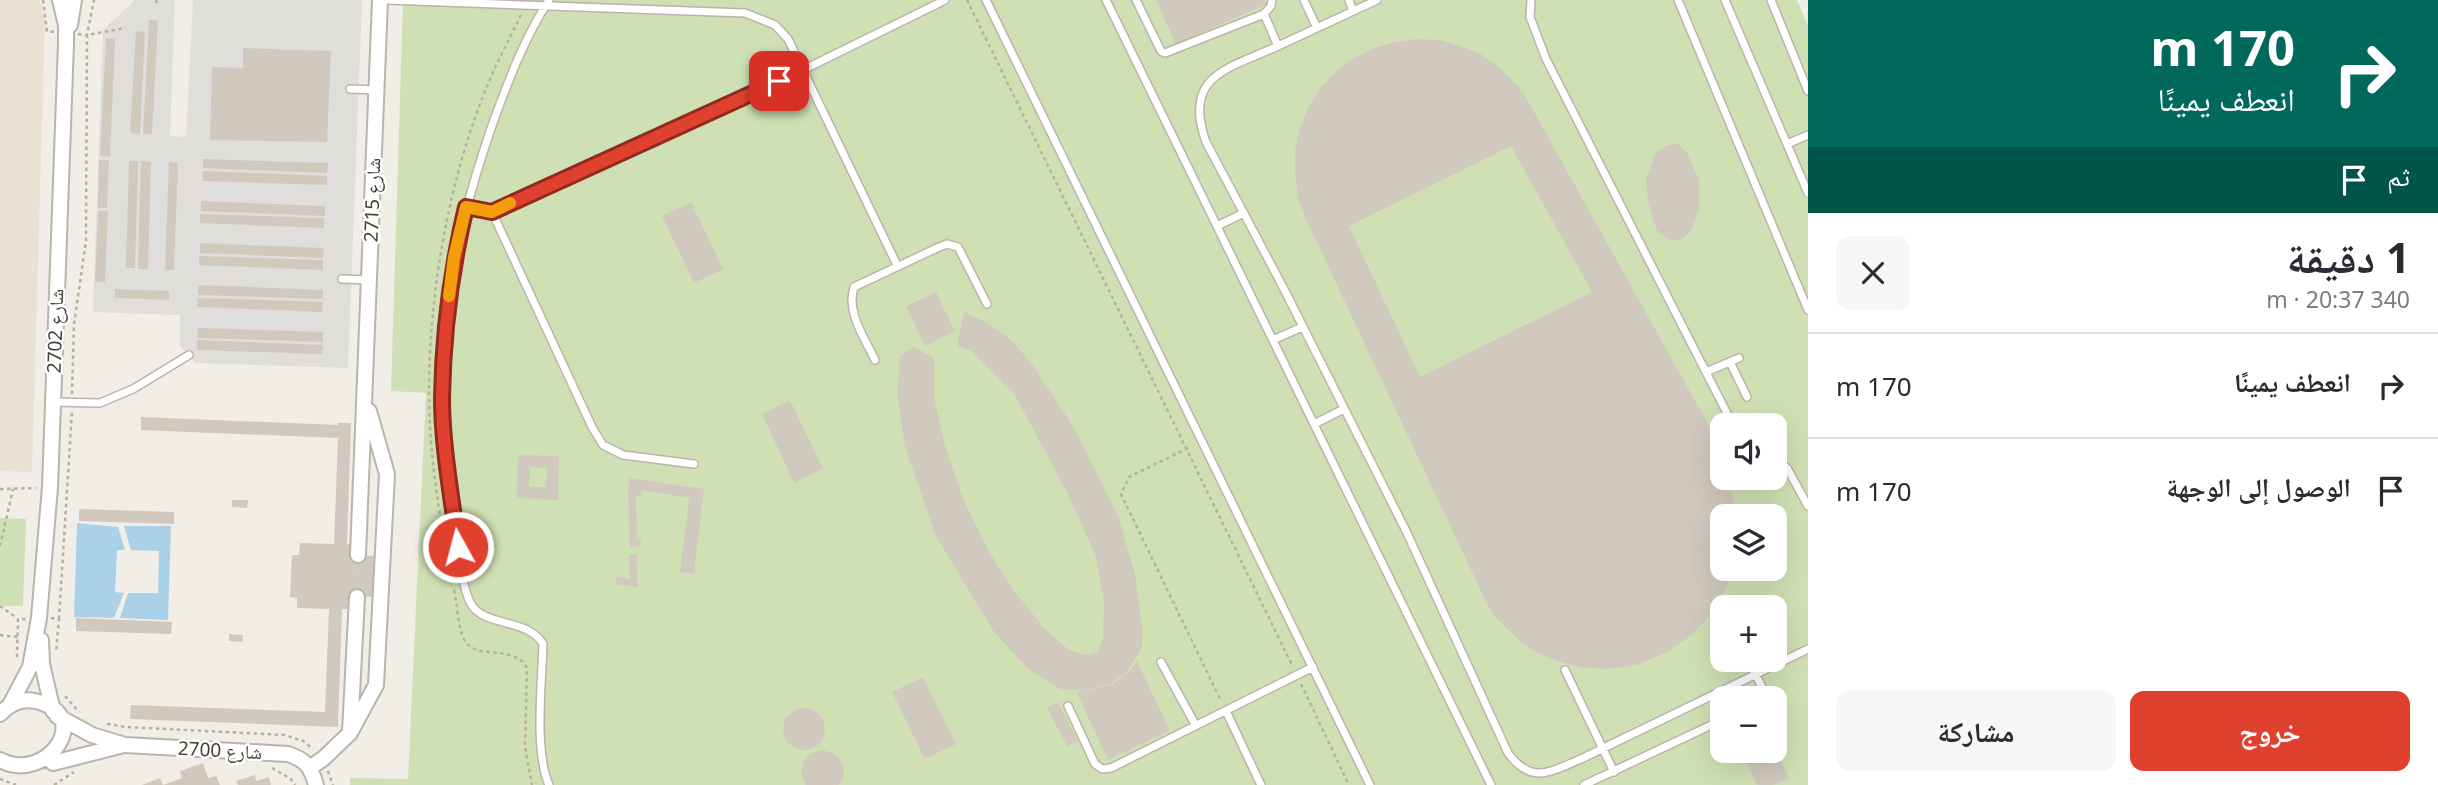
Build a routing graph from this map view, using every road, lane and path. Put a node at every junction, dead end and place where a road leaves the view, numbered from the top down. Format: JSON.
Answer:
{"nodes":[{"id":1,"x":60,"y":0,"type":"edge"},
{"id":2,"x":74,"y":0,"type":"edge"},
{"id":3,"x":380,"y":0,"type":"edge"},
{"id":4,"x":387,"y":0,"type":"edge"},
{"id":5,"x":945,"y":0,"type":"edge"},
{"id":6,"x":967,"y":0,"type":"edge"},
{"id":7,"x":986,"y":0,"type":"edge"},
{"id":8,"x":1106,"y":0,"type":"edge"},
{"id":9,"x":1136,"y":0,"type":"edge"},
{"id":10,"x":1272,"y":0,"type":"edge"},
{"id":11,"x":1304,"y":0,"type":"edge"},
{"id":12,"x":1349,"y":0,"type":"edge"},
{"id":13,"x":1377,"y":0,"type":"edge"},
{"id":14,"x":1531,"y":0,"type":"edge"},
{"id":15,"x":1678,"y":0,"type":"edge"},
{"id":16,"x":1725,"y":0,"type":"edge"},
{"id":17,"x":1771,"y":0,"type":"edge"},
{"id":18,"x":460,"y":2,"type":"edge"},
{"id":19,"x":547,"y":3,"type":"edge"},
{"id":20,"x":526,"y":5,"type":"junction"},
{"id":21,"x":1353,"y":11,"type":"junction"},
{"id":22,"x":1264,"y":14,"type":"junction"},
{"id":23,"x":126,"y":28,"type":"dead end"},
{"id":24,"x":1317,"y":28,"type":"junction"},
{"id":25,"x":66,"y":43,"type":"junction"},
{"id":26,"x":1278,"y":46,"type":"junction"},
{"id":27,"x":803,"y":70,"type":"junction"},
{"id":28,"x":349,"y":89,"type":"dead end"},
{"id":29,"x":375,"y":90,"type":"junction"},
{"id":30,"x":1808,"y":91,"type":"edge"},
{"id":31,"x":1808,"y":135,"type":"edge"},
{"id":32,"x":1787,"y":144,"type":"junction"},
{"id":33,"x":1808,"y":193,"type":"edge"},
{"id":34,"x":466,"y":207,"type":"junction"},
{"id":35,"x":492,"y":212,"type":"junction"},
{"id":36,"x":1244,"y":213,"type":"junction"},
{"id":37,"x":1217,"y":226,"type":"junction"},
{"id":38,"x":897,"y":265,"type":"junction"},
{"id":39,"x":342,"y":279,"type":"dead end"},
{"id":40,"x":369,"y":280,"type":"junction"},
{"id":41,"x":987,"y":304,"type":"dead end"},
{"id":42,"x":1808,"y":310,"type":"edge"},
{"id":43,"x":1302,"y":327,"type":"junction"},
{"id":44,"x":1273,"y":340,"type":"junction"},
{"id":45,"x":189,"y":355,"type":"dead end"},
{"id":46,"x":1739,"y":358,"type":"dead end"},
{"id":47,"x":875,"y":360,"type":"dead end"},
{"id":48,"x":1730,"y":362,"type":"junction"},
{"id":49,"x":1706,"y":372,"type":"junction"},
{"id":50,"x":1747,"y":397,"type":"dead end"},
{"id":51,"x":365,"y":400,"type":"junction"},
{"id":52,"x":52,"y":402,"type":"junction"},
{"id":53,"x":72,"y":404,"type":"junction"},
{"id":54,"x":1344,"y":409,"type":"junction"},
{"id":55,"x":1727,"y":413,"type":"edge"},
{"id":56,"x":1314,"y":424,"type":"junction"},
{"id":57,"x":1188,"y":448,"type":"junction"},
{"id":58,"x":694,"y":464,"type":"dead end"},
{"id":59,"x":1787,"y":467,"type":"edge"},
{"id":60,"x":50,"y":488,"type":"junction"},
{"id":61,"x":67,"y":488,"type":"junction"},
{"id":62,"x":0,"y":489,"type":"edge"},
{"id":63,"x":12,"y":489,"type":"junction"},
{"id":64,"x":1808,"y":506,"type":"edge"},
{"id":65,"x":384,"y":541,"type":"junction"},
{"id":66,"x":0,"y":546,"type":"edge"},
{"id":67,"x":449,"y":565,"type":"dead end"},
{"id":68,"x":451,"y":579,"type":"dead end"},
{"id":69,"x":0,"y":606,"type":"edge"},
{"id":70,"x":381,"y":610,"type":"junction"},
{"id":71,"x":38,"y":618,"type":"junction"},
{"id":72,"x":59,"y":618,"type":"junction"},
{"id":73,"x":18,"y":619,"type":"junction"},
{"id":74,"x":0,"y":635,"type":"edge"},
{"id":75,"x":18,"y":636,"type":"junction"},
{"id":76,"x":1808,"y":649,"type":"edge"},
{"id":77,"x":56,"y":659,"type":"dead end"},
{"id":78,"x":1161,"y":662,"type":"dead end"},
{"id":79,"x":16,"y":667,"type":"dead end"},
{"id":80,"x":1313,"y":667,"type":"junction"},
{"id":81,"x":1565,"y":670,"type":"dead end"},
{"id":82,"x":1297,"y":674,"type":"junction"},
{"id":83,"x":1755,"y":674,"type":"junction"},
{"id":84,"x":1762,"y":686,"type":"edge"},
{"id":85,"x":62,"y":688,"type":"dead end"},
{"id":86,"x":1068,"y":706,"type":"dead end"},
{"id":87,"x":5,"y":709,"type":"edge"},
{"id":88,"x":1226,"y":710,"type":"junction"},
{"id":89,"x":55,"y":713,"type":"junction"},
{"id":90,"x":80,"y":713,"type":"dead end"},
{"id":91,"x":98,"y":723,"type":"dead end"},
{"id":92,"x":1196,"y":726,"type":"junction"},
{"id":93,"x":1710,"y":726,"type":"edge"},
{"id":94,"x":349,"y":733,"type":"junction"},
{"id":95,"x":125,"y":745,"type":"junction"},
{"id":96,"x":1603,"y":749,"type":"junction"},
{"id":97,"x":324,"y":758,"type":"junction"},
{"id":98,"x":0,"y":760,"type":"edge"},
{"id":99,"x":53,"y":763,"type":"junction"},
{"id":100,"x":267,"y":766,"type":"dead end"},
{"id":101,"x":311,"y":767,"type":"junction"},
{"id":102,"x":75,"y":771,"type":"dead end"},
{"id":103,"x":1614,"y":772,"type":"junction"},
{"id":104,"x":10,"y":775,"type":"edge"},
{"id":105,"x":0,"y":779,"type":"edge"},
{"id":106,"x":54,"y":785,"type":"edge"},
{"id":107,"x":295,"y":785,"type":"edge"},
{"id":108,"x":316,"y":785,"type":"edge"},
{"id":109,"x":333,"y":785,"type":"edge"},
{"id":110,"x":532,"y":785,"type":"edge"},
{"id":111,"x":549,"y":785,"type":"edge"},
{"id":112,"x":1261,"y":785,"type":"edge"},
{"id":113,"x":1349,"y":785,"type":"edge"},
{"id":114,"x":1370,"y":785,"type":"edge"},
{"id":115,"x":1491,"y":785,"type":"edge"},
{"id":116,"x":1584,"y":785,"type":"edge"}],
"edges":[{"from":1,"to":25,"type":"street","name":"شارع 2702"},
{"from":2,"to":25,"type":"street","name":"شارع 2702"},
{"from":3,"to":29,"type":"street","name":"شارع 2715"},
{"from":4,"to":18,"type":"lane"},
{"from":5,"to":27,"type":"lane"},
{"from":6,"to":57,"type":"path"},
{"from":7,"to":80,"type":"lane"},
{"from":8,"to":37,"type":"lane"},
{"from":9,"to":22,"type":"lane"},
{"from":10,"to":22,"type":"lane"},
{"from":11,"to":24,"type":"lane"},
{"from":12,"to":21,"type":"lane"},
{"from":13,"to":21,"type":"lane"},
{"from":14,"to":49,"type":"lane"},
{"from":15,"to":42,"type":"lane"},
{"from":16,"to":32,"type":"lane"},
{"from":17,"to":30,"type":"lane"},
{"from":18,"to":20,"type":"lane"},
{"from":19,"to":20,"type":"lane"},
{"from":19,"to":27,"type":"lane"},
{"from":19,"to":34,"type":"lane"},
{"from":20,"to":67,"type":"path"},
{"from":21,"to":24,"type":"lane"},
{"from":22,"to":26,"type":"lane"},
{"from":23,"to":53,"type":"path"},
{"from":24,"to":26,"type":"lane"},
{"from":25,"to":52,"type":"street","name":"شارع 2702"},
{"from":26,"to":36,"type":"lane"},
{"from":27,"to":35,"type":"lane"},
{"from":27,"to":38,"type":"lane"},
{"from":28,"to":29,"type":"lane"},
{"from":29,"to":40,"type":"street","name":"شارع 2715"},
{"from":31,"to":32,"type":"lane"},
{"from":32,"to":33,"type":"lane"},
{"from":34,"to":35,"type":"lane"},
{"from":34,"to":111,"type":"lane"},
{"from":35,"to":58,"type":"lane"},
{"from":36,"to":37,"type":"lane"},
{"from":36,"to":43,"type":"lane"},
{"from":37,"to":44,"type":"lane"},
{"from":38,"to":41,"type":"lane"},
{"from":38,"to":47,"type":"lane"},
{"from":39,"to":40,"type":"lane"},
{"from":40,"to":51,"type":"street","name":"شارع 2715"},
{"from":43,"to":44,"type":"lane"},
{"from":43,"to":54,"type":"lane"},
{"from":44,"to":56,"type":"lane"},
{"from":45,"to":53,"type":"lane"},
{"from":46,"to":48,"type":"lane"},
{"from":48,"to":49,"type":"lane"},
{"from":48,"to":50,"type":"lane"},
{"from":49,"to":55,"type":"lane"},
{"from":51,"to":65,"type":"street","name":"شارع 2715"},
{"from":51,"to":65,"type":"street","name":"شارع 2715"},
{"from":52,"to":53,"type":"lane"},
{"from":52,"to":60,"type":"street","name":"شارع 2702"},
{"from":53,"to":61,"type":"path"},
{"from":54,"to":56,"type":"lane"},
{"from":54,"to":96,"type":"lane"},
{"from":56,"to":115,"type":"lane"},
{"from":57,"to":82,"type":"path"},
{"from":57,"to":88,"type":"path"},
{"from":59,"to":64,"type":"lane"},
{"from":60,"to":61,"type":"path"},
{"from":60,"to":63,"type":"path"},
{"from":60,"to":71,"type":"street","name":"شارع 2702"},
{"from":61,"to":72,"type":"path"},
{"from":62,"to":63,"type":"path"},
{"from":63,"to":66,"type":"path"},
{"from":65,"to":70,"type":"street","name":"شارع 2715"},
{"from":68,"to":110,"type":"path"},
{"from":69,"to":73,"type":"path"},
{"from":70,"to":94,"type":"street","name":"شارع 2715"},
{"from":70,"to":94,"type":"street"},
{"from":71,"to":72,"type":"path"},
{"from":71,"to":73,"type":"path"},
{"from":71,"to":87,"type":"street","name":"شارع 2702"},
{"from":71,"to":89,"type":"street","name":"شارع 2702"},
{"from":72,"to":77,"type":"path"},
{"from":73,"to":75,"type":"path"},
{"from":74,"to":75,"type":"path"},
{"from":75,"to":79,"type":"path"},
{"from":76,"to":83,"type":"lane"},
{"from":78,"to":92,"type":"lane"},
{"from":80,"to":82,"type":"lane"},
{"from":80,"to":114,"type":"lane"},
{"from":81,"to":96,"type":"lane"},
{"from":82,"to":88,"type":"lane"},
{"from":82,"to":113,"type":"path"},
{"from":83,"to":84,"type":"lane"},
{"from":83,"to":96,"type":"lane"},
{"from":85,"to":90,"type":"path"},
{"from":86,"to":92,"type":"lane"},
{"from":87,"to":89,"type":"street","name":"شارع 2700"},
{"from":88,"to":92,"type":"lane"},
{"from":88,"to":112,"type":"lane"},
{"from":89,"to":95,"type":"street","name":"شارع 2700"},
{"from":89,"to":99,"type":"street","name":"شارع 2702"},
{"from":91,"to":97,"type":"path"},
{"from":93,"to":103,"type":"lane"},
{"from":94,"to":97,"type":"street","name":"شارع 2715"},
{"from":95,"to":99,"type":"street","name":"شارع 2700"},
{"from":95,"to":101,"type":"street","name":"شارع 2700"},
{"from":96,"to":103,"type":"lane"},
{"from":97,"to":101,"type":"street","name":"شارع 2715"},
{"from":97,"to":109,"type":"path"},
{"from":98,"to":104,"type":"street"},
{"from":99,"to":104,"type":"street","name":"شارع 2700"},
{"from":100,"to":107,"type":"path"},
{"from":101,"to":108,"type":"street"},
{"from":102,"to":106,"type":"path"},
{"from":103,"to":116,"type":"lane"},
{"from":104,"to":105,"type":"path"}]}
